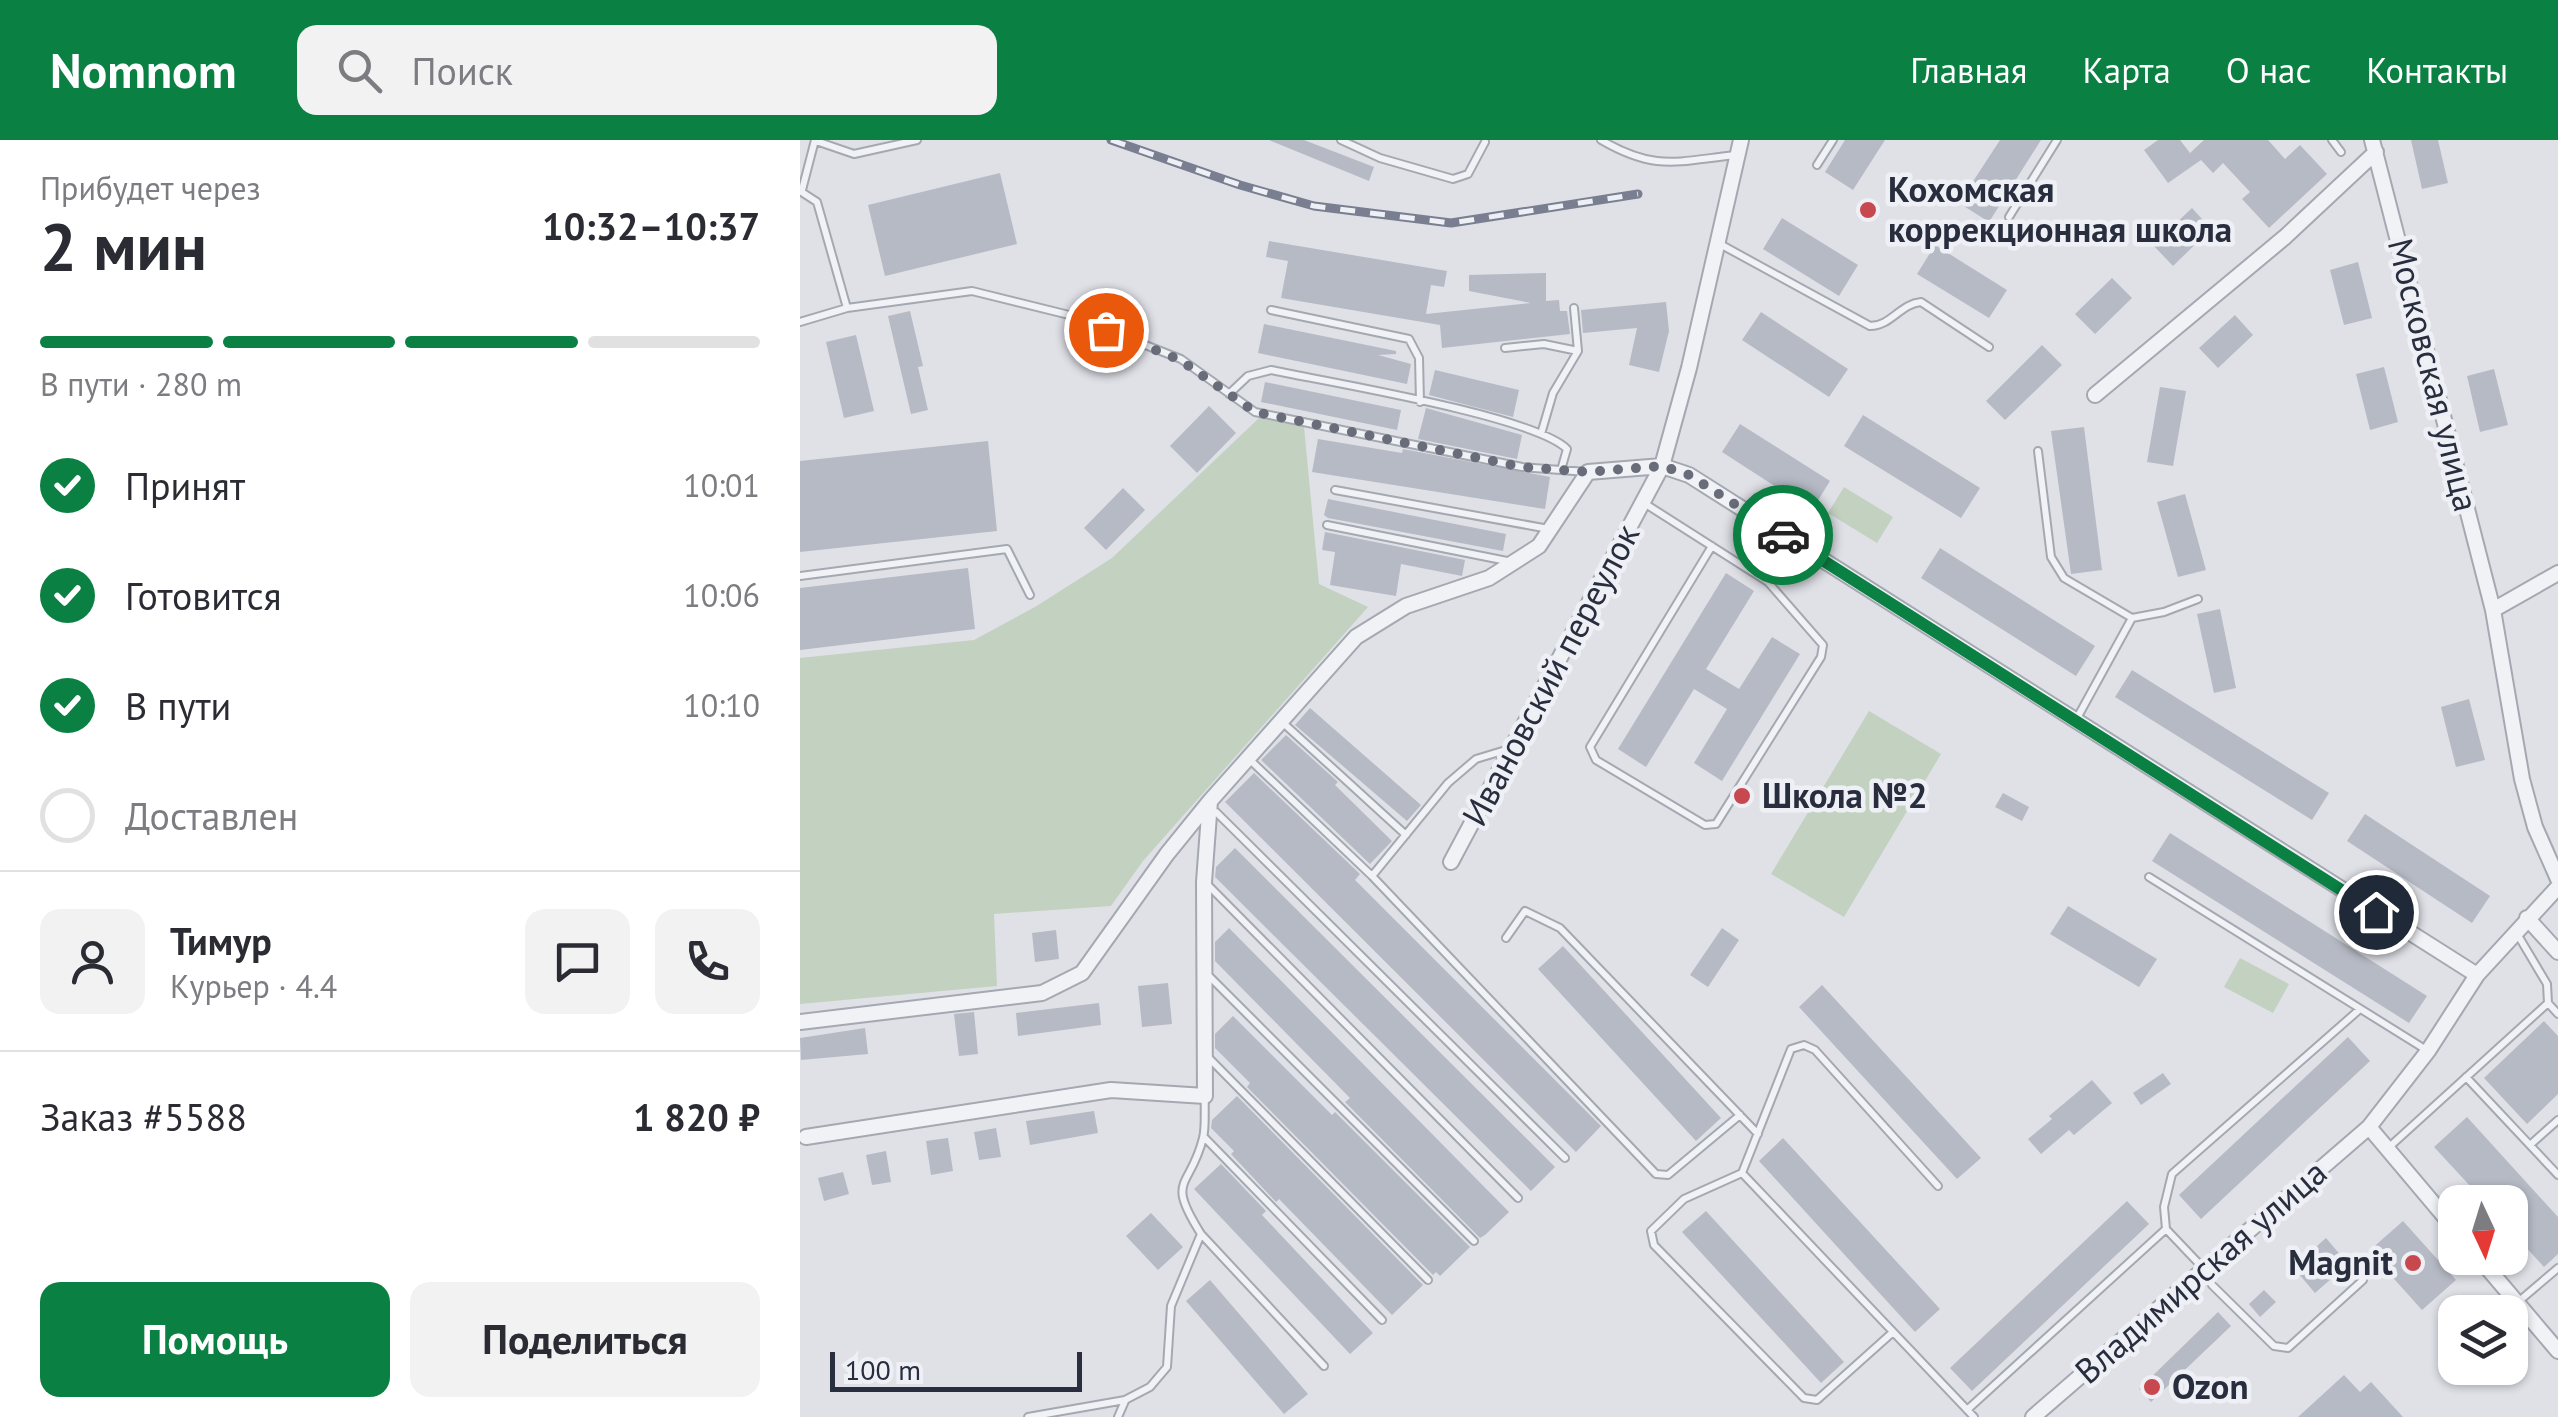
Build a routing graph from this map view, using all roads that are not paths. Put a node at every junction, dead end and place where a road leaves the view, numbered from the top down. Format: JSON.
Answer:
{"nodes":[{"id":1,"x":815,"y":140,"type":"edge"},
{"id":2,"x":917,"y":140,"type":"edge"},
{"id":3,"x":1341,"y":140,"type":"edge"},
{"id":4,"x":1601,"y":140,"type":"edge"},
{"id":5,"x":1833,"y":140,"type":"edge"},
{"id":6,"x":2057,"y":140,"type":"edge"},
{"id":7,"x":2332,"y":140,"type":"edge"},
{"id":8,"x":1485,"y":141,"type":"edge"},
{"id":9,"x":2374,"y":146,"type":"edge"},
{"id":10,"x":1739,"y":148,"type":"edge"},
{"id":11,"x":2341,"y":152,"type":"dead end"},
{"id":12,"x":1817,"y":165,"type":"dead end"},
{"id":13,"x":801,"y":191,"type":"edge"},
{"id":14,"x":2010,"y":217,"type":"dead end"},
{"id":15,"x":1717,"y":242,"type":"junction"},
{"id":16,"x":847,"y":308,"type":"junction"},
{"id":17,"x":1574,"y":308,"type":"dead end"},
{"id":18,"x":1271,"y":310,"type":"dead end"},
{"id":19,"x":800,"y":322,"type":"edge"},
{"id":20,"x":1989,"y":347,"type":"dead end"},
{"id":21,"x":1505,"y":348,"type":"dead end"},
{"id":22,"x":1578,"y":351,"type":"junction"},
{"id":23,"x":1229,"y":394,"type":"junction"},
{"id":24,"x":2096,"y":394,"type":"dead end"},
{"id":25,"x":1420,"y":402,"type":"junction"},
{"id":26,"x":1541,"y":434,"type":"junction"},
{"id":27,"x":2038,"y":450,"type":"dead end"},
{"id":28,"x":1662,"y":466,"type":"junction"},
{"id":29,"x":1560,"y":470,"type":"junction"},
{"id":30,"x":1588,"y":472,"type":"junction"},
{"id":31,"x":1335,"y":490,"type":"dead end"},
{"id":32,"x":1644,"y":503,"type":"junction"},
{"id":33,"x":1327,"y":525,"type":"dead end"},
{"id":34,"x":1550,"y":529,"type":"junction"},
{"id":35,"x":1712,"y":546,"type":"junction"},
{"id":36,"x":1514,"y":562,"type":"junction"},
{"id":37,"x":2558,"y":574,"type":"edge"},
{"id":38,"x":800,"y":576,"type":"edge"},
{"id":39,"x":1030,"y":595,"type":"dead end"},
{"id":40,"x":2198,"y":598,"type":"dead end"},
{"id":41,"x":2493,"y":610,"type":"junction"},
{"id":42,"x":2132,"y":618,"type":"junction"},
{"id":43,"x":1281,"y":721,"type":"junction"},
{"id":44,"x":2076,"y":721,"type":"junction"},
{"id":45,"x":1509,"y":749,"type":"junction"},
{"id":46,"x":1248,"y":758,"type":"junction"},
{"id":47,"x":1209,"y":806,"type":"junction"},
{"id":48,"x":1406,"y":835,"type":"junction"},
{"id":49,"x":1451,"y":862,"type":"dead end"},
{"id":50,"x":1372,"y":876,"type":"junction"},
{"id":51,"x":2149,"y":877,"type":"dead end"},
{"id":52,"x":2558,"y":878,"type":"edge"},
{"id":53,"x":1204,"y":882,"type":"junction"},
{"id":54,"x":2558,"y":887,"type":"edge"},
{"id":55,"x":2527,"y":918,"type":"junction"},
{"id":56,"x":2516,"y":931,"type":"junction"},
{"id":57,"x":1506,"y":938,"type":"dead end"},
{"id":58,"x":2558,"y":952,"type":"edge"},
{"id":59,"x":1204,"y":971,"type":"junction"},
{"id":60,"x":2477,"y":976,"type":"junction"},
{"id":61,"x":2548,"y":1002,"type":"junction"},
{"id":62,"x":2360,"y":1008,"type":"junction"},
{"id":63,"x":2558,"y":1014,"type":"edge"},
{"id":64,"x":800,"y":1022,"type":"edge"},
{"id":65,"x":2428,"y":1051,"type":"junction"},
{"id":66,"x":1205,"y":1054,"type":"junction"},
{"id":67,"x":2466,"y":1077,"type":"junction"},
{"id":68,"x":1205,"y":1096,"type":"junction"},
{"id":69,"x":1740,"y":1115,"type":"junction"},
{"id":70,"x":2558,"y":1120,"type":"edge"},
{"id":71,"x":2369,"y":1127,"type":"junction"},
{"id":72,"x":1758,"y":1134,"type":"junction"},
{"id":73,"x":806,"y":1137,"type":"dead end"},
{"id":74,"x":1204,"y":1137,"type":"junction"},
{"id":75,"x":2530,"y":1145,"type":"junction"},
{"id":76,"x":2386,"y":1148,"type":"junction"},
{"id":77,"x":1566,"y":1158,"type":"dead end"},
{"id":78,"x":1742,"y":1174,"type":"junction"},
{"id":79,"x":2558,"y":1174,"type":"edge"},
{"id":80,"x":1938,"y":1186,"type":"dead end"},
{"id":81,"x":1518,"y":1198,"type":"dead end"},
{"id":82,"x":2438,"y":1209,"type":"edge"},
{"id":83,"x":2166,"y":1229,"type":"junction"},
{"id":84,"x":1201,"y":1234,"type":"junction"},
{"id":85,"x":1474,"y":1241,"type":"dead end"},
{"id":86,"x":2558,"y":1268,"type":"edge"},
{"id":87,"x":2205,"y":1270,"type":"junction"},
{"id":88,"x":2494,"y":1275,"type":"edge"},
{"id":89,"x":1428,"y":1280,"type":"dead end"},
{"id":90,"x":2363,"y":1280,"type":"dead end"},
{"id":91,"x":2511,"y":1295,"type":"edge"},
{"id":92,"x":2527,"y":1295,"type":"edge"},
{"id":93,"x":2528,"y":1313,"type":"edge"},
{"id":94,"x":1382,"y":1320,"type":"dead end"},
{"id":95,"x":1893,"y":1332,"type":"junction"},
{"id":96,"x":2558,"y":1351,"type":"edge"},
{"id":97,"x":1324,"y":1366,"type":"dead end"},
{"id":98,"x":1125,"y":1400,"type":"junction"},
{"id":99,"x":1970,"y":1414,"type":"edge"},
{"id":100,"x":1028,"y":1417,"type":"edge"},
{"id":101,"x":1118,"y":1417,"type":"edge"},
{"id":102,"x":2033,"y":1417,"type":"edge"}],
"edges":[{"from":1,"to":2,"type":"lane"},
{"from":1,"to":13,"type":"lane"},
{"from":3,"to":8,"type":"lane"},
{"from":4,"to":10,"type":"lane"},
{"from":5,"to":12,"type":"lane"},
{"from":6,"to":14,"type":"lane"},
{"from":7,"to":11,"type":"lane"},
{"from":9,"to":24,"type":"street"},
{"from":9,"to":41,"type":"street","name":"Московская улица"},
{"from":10,"to":15,"type":"street","name":"Ивановский переулок"},
{"from":13,"to":16,"type":"lane"},
{"from":15,"to":20,"type":"lane"},
{"from":15,"to":28,"type":"street","name":"Ивановский переулок"},
{"from":16,"to":19,"type":"lane"},
{"from":16,"to":23,"type":"lane"},
{"from":17,"to":22,"type":"lane"},
{"from":18,"to":25,"type":"lane"},
{"from":21,"to":22,"type":"lane"},
{"from":22,"to":26,"type":"lane"},
{"from":23,"to":25,"type":"lane"},
{"from":23,"to":29,"type":"lane"},
{"from":25,"to":26,"type":"lane"},
{"from":26,"to":29,"type":"lane"},
{"from":27,"to":42,"type":"lane"},
{"from":28,"to":30,"type":"street"},
{"from":28,"to":32,"type":"street","name":"Ивановский переулок"},
{"from":28,"to":44,"type":"street"},
{"from":29,"to":30,"type":"lane"},
{"from":30,"to":34,"type":"street"},
{"from":31,"to":34,"type":"lane"},
{"from":32,"to":35,"type":"lane"},
{"from":32,"to":45,"type":"street","name":"Ивановский переулок"},
{"from":33,"to":36,"type":"lane"},
{"from":34,"to":36,"type":"street"},
{"from":35,"to":35,"type":"lane"},
{"from":36,"to":43,"type":"street"},
{"from":37,"to":41,"type":"street"},
{"from":38,"to":39,"type":"lane"},
{"from":40,"to":42,"type":"lane"},
{"from":41,"to":52,"type":"street","name":"Московская улица"},
{"from":42,"to":44,"type":"lane"},
{"from":43,"to":46,"type":"street"},
{"from":43,"to":48,"type":"lane"},
{"from":44,"to":60,"type":"street"},
{"from":45,"to":48,"type":"lane"},
{"from":45,"to":49,"type":"street","name":"Ивановский переулок"},
{"from":46,"to":47,"type":"street"},
{"from":46,"to":50,"type":"lane"},
{"from":47,"to":53,"type":"street"},
{"from":47,"to":64,"type":"street"},
{"from":47,"to":77,"type":"lane"},
{"from":48,"to":50,"type":"lane"},
{"from":50,"to":69,"type":"lane"},
{"from":51,"to":62,"type":"lane"},
{"from":53,"to":59,"type":"street"},
{"from":53,"to":81,"type":"lane"},
{"from":54,"to":55,"type":"street","name":"Владимирская улица"},
{"from":55,"to":56,"type":"street","name":"Владимирская улица"},
{"from":55,"to":58,"type":"street"},
{"from":56,"to":60,"type":"street","name":"Владимирская улица"},
{"from":56,"to":61,"type":"lane"},
{"from":57,"to":69,"type":"lane"},
{"from":59,"to":66,"type":"street"},
{"from":59,"to":85,"type":"lane"},
{"from":60,"to":65,"type":"street","name":"Владимирская улица"},
{"from":61,"to":63,"type":"lane"},
{"from":61,"to":67,"type":"lane"},
{"from":62,"to":65,"type":"lane"},
{"from":62,"to":83,"type":"lane"},
{"from":65,"to":71,"type":"street","name":"Владимирская улица"},
{"from":66,"to":68,"type":"street"},
{"from":66,"to":89,"type":"lane"},
{"from":67,"to":75,"type":"lane"},
{"from":67,"to":76,"type":"lane"},
{"from":68,"to":73,"type":"street"},
{"from":68,"to":74,"type":"lane"},
{"from":69,"to":72,"type":"lane"},
{"from":70,"to":75,"type":"lane"},
{"from":71,"to":76,"type":"street"},
{"from":71,"to":87,"type":"street","name":"Владимирская улица"},
{"from":72,"to":78,"type":"lane"},
{"from":72,"to":80,"type":"lane"},
{"from":74,"to":84,"type":"lane"},
{"from":74,"to":94,"type":"lane"},
{"from":75,"to":79,"type":"lane"},
{"from":76,"to":82,"type":"street"},
{"from":78,"to":95,"type":"lane"},
{"from":78,"to":95,"type":"lane"},
{"from":83,"to":87,"type":"lane"},
{"from":83,"to":99,"type":"lane"},
{"from":84,"to":97,"type":"lane"},
{"from":84,"to":98,"type":"lane"},
{"from":86,"to":92,"type":"lane"},
{"from":87,"to":90,"type":"lane"},
{"from":87,"to":102,"type":"street","name":"Владимирская улица"},
{"from":88,"to":91,"type":"street"},
{"from":93,"to":96,"type":"street"},
{"from":95,"to":99,"type":"lane"},
{"from":98,"to":100,"type":"lane"},
{"from":98,"to":101,"type":"lane"}]}
